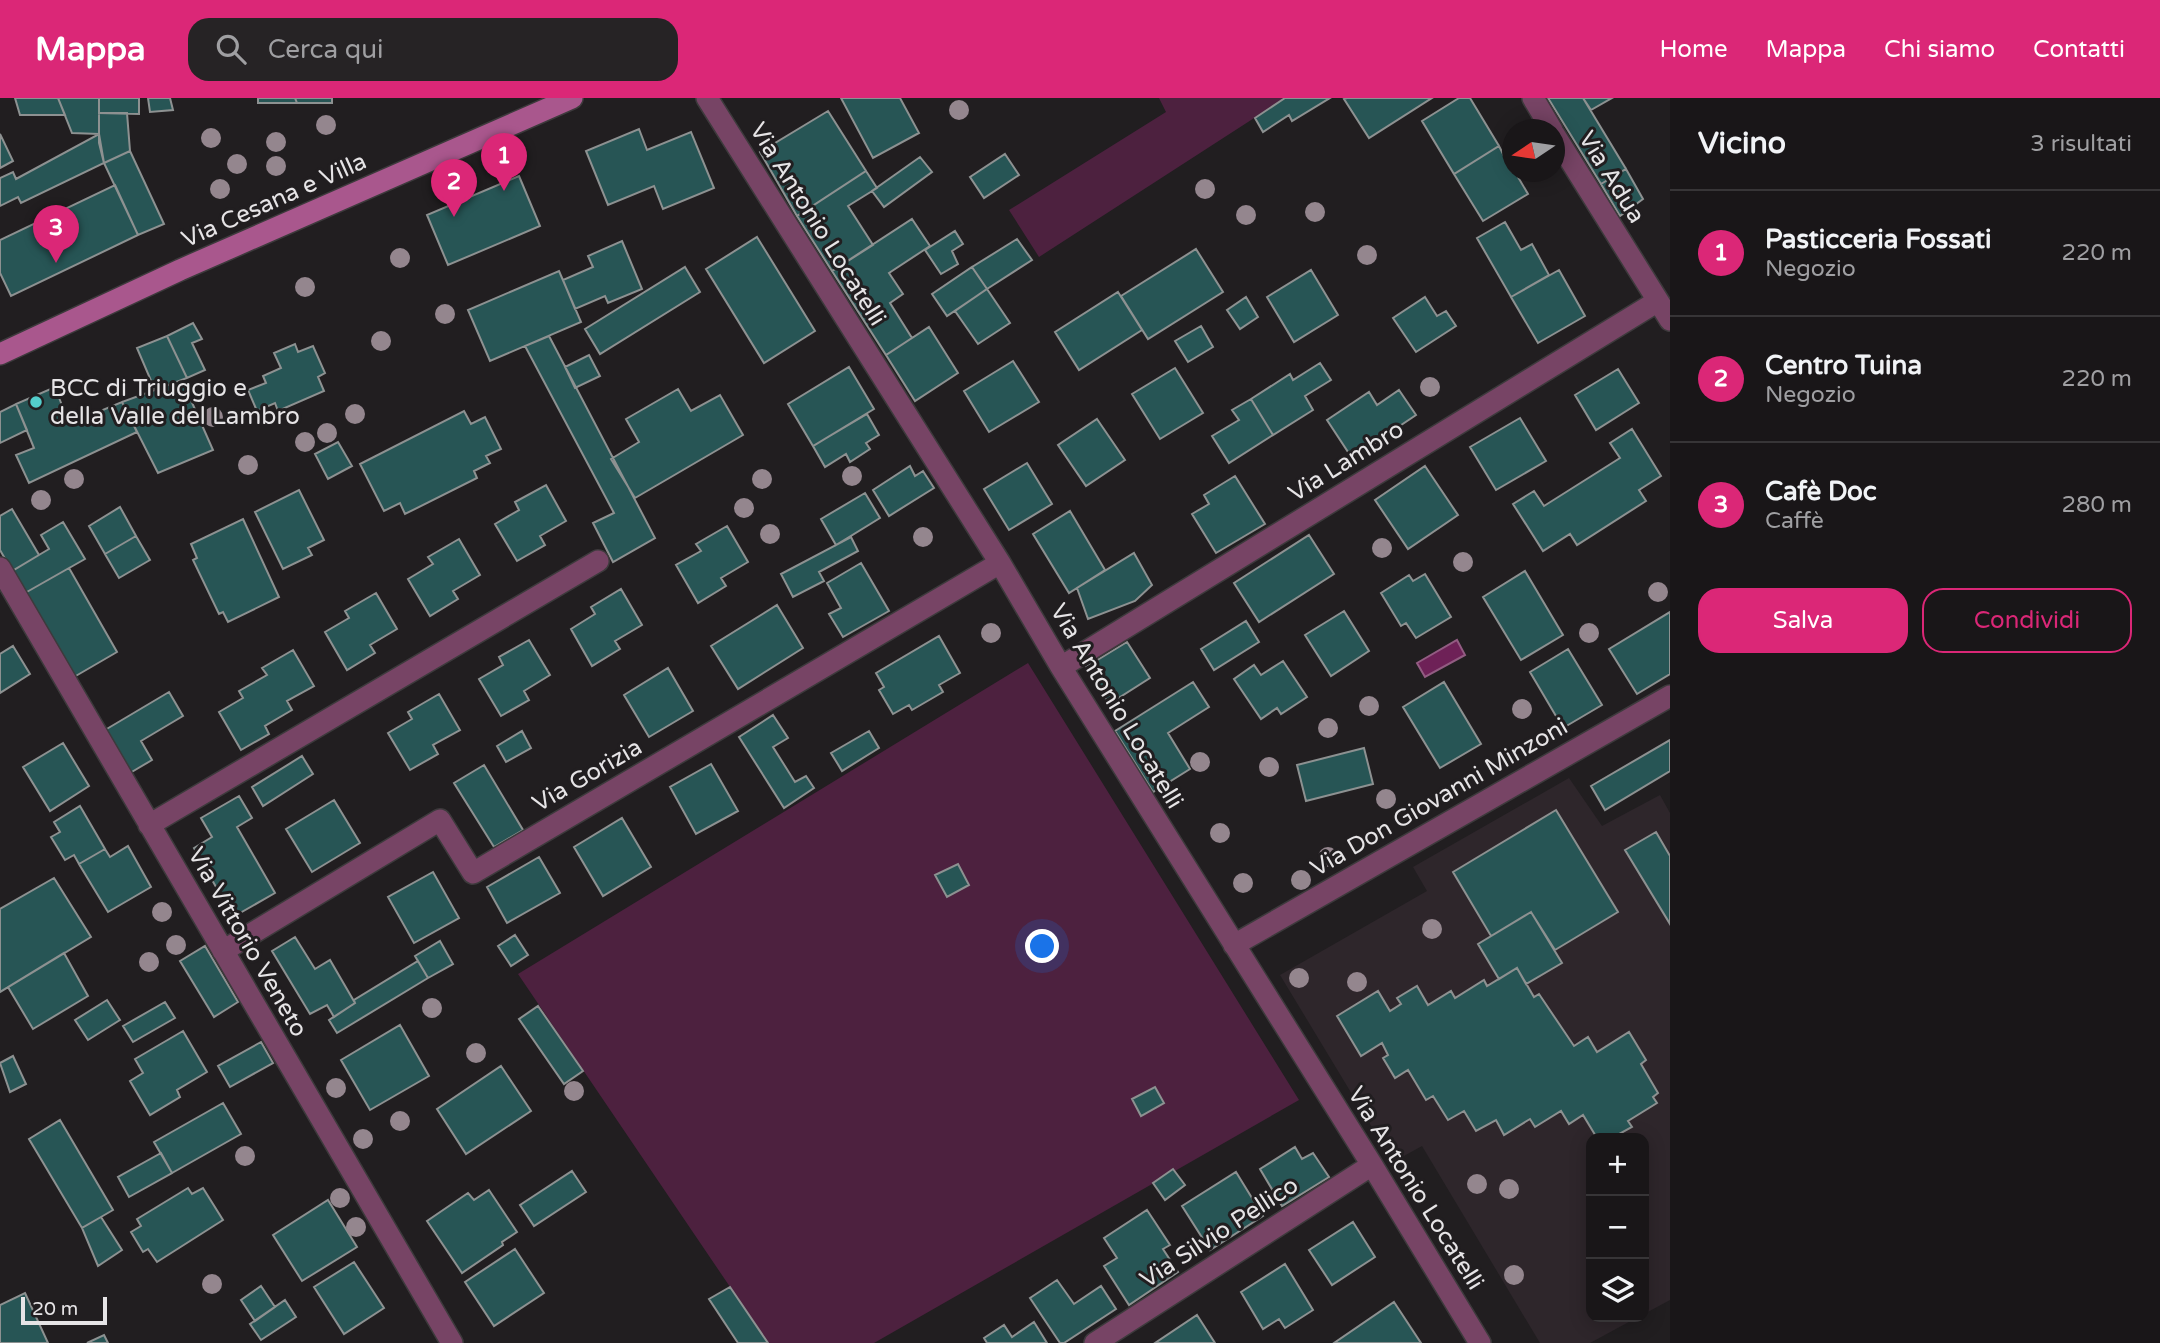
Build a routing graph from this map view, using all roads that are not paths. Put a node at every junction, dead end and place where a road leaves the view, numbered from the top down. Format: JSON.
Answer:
{"nodes":[{"id":1,"x":572,"y":98,"type":"edge"},
{"id":2,"x":707,"y":98,"type":"edge"},
{"id":3,"x":1533,"y":98,"type":"edge"},
{"id":4,"x":1545,"y":119,"type":"edge"},
{"id":5,"x":1565,"y":151,"type":"edge"},
{"id":6,"x":1658,"y":301,"type":"junction"},
{"id":7,"x":1670,"y":320,"type":"edge"},
{"id":8,"x":0,"y":354,"type":"edge"},
{"id":9,"x":598,"y":561,"type":"dead end"},
{"id":10,"x":1000,"y":563,"type":"junction"},
{"id":11,"x":0,"y":568,"type":"edge"},
{"id":12,"x":1061,"y":667,"type":"junction"},
{"id":13,"x":1670,"y":696,"type":"edge"},
{"id":14,"x":149,"y":825,"type":"junction"},
{"id":15,"x":1234,"y":945,"type":"junction"},
{"id":16,"x":223,"y":951,"type":"junction"},
{"id":17,"x":1372,"y":1165,"type":"junction"},
{"id":18,"x":1477,"y":1342,"type":"edge"},
{"id":19,"x":452,"y":1343,"type":"edge"},
{"id":20,"x":1095,"y":1343,"type":"edge"}],
"edges":[{"from":1,"to":8,"type":"main road","name":"Via Cesana e Villa"},
{"from":2,"to":10,"type":"street","name":"Via Antonio Locatelli"},
{"from":3,"to":4,"type":"street","name":"Via Adua"},
{"from":5,"to":6,"type":"street","name":"Via Adua"},
{"from":6,"to":7,"type":"street","name":"Via Adua"},
{"from":6,"to":12,"type":"street","name":"Via Lambro"},
{"from":9,"to":14,"type":"street"},
{"from":10,"to":12,"type":"street","name":"Via Antonio Locatelli"},
{"from":10,"to":16,"type":"street","name":"Via Gorizia"},
{"from":11,"to":14,"type":"street","name":"Via Vittorio Veneto"},
{"from":12,"to":15,"type":"street","name":"Via Antonio Locatelli"},
{"from":13,"to":15,"type":"street","name":"Via Don Giovanni Minzoni"},
{"from":14,"to":16,"type":"street","name":"Via Vittorio Veneto"},
{"from":15,"to":17,"type":"street","name":"Via Antonio Locatelli"},
{"from":16,"to":19,"type":"street","name":"Via Vittorio Veneto"},
{"from":17,"to":18,"type":"street","name":"Via Antonio Locatelli"},
{"from":17,"to":20,"type":"street","name":"Via Silvio Pellico"}]}
